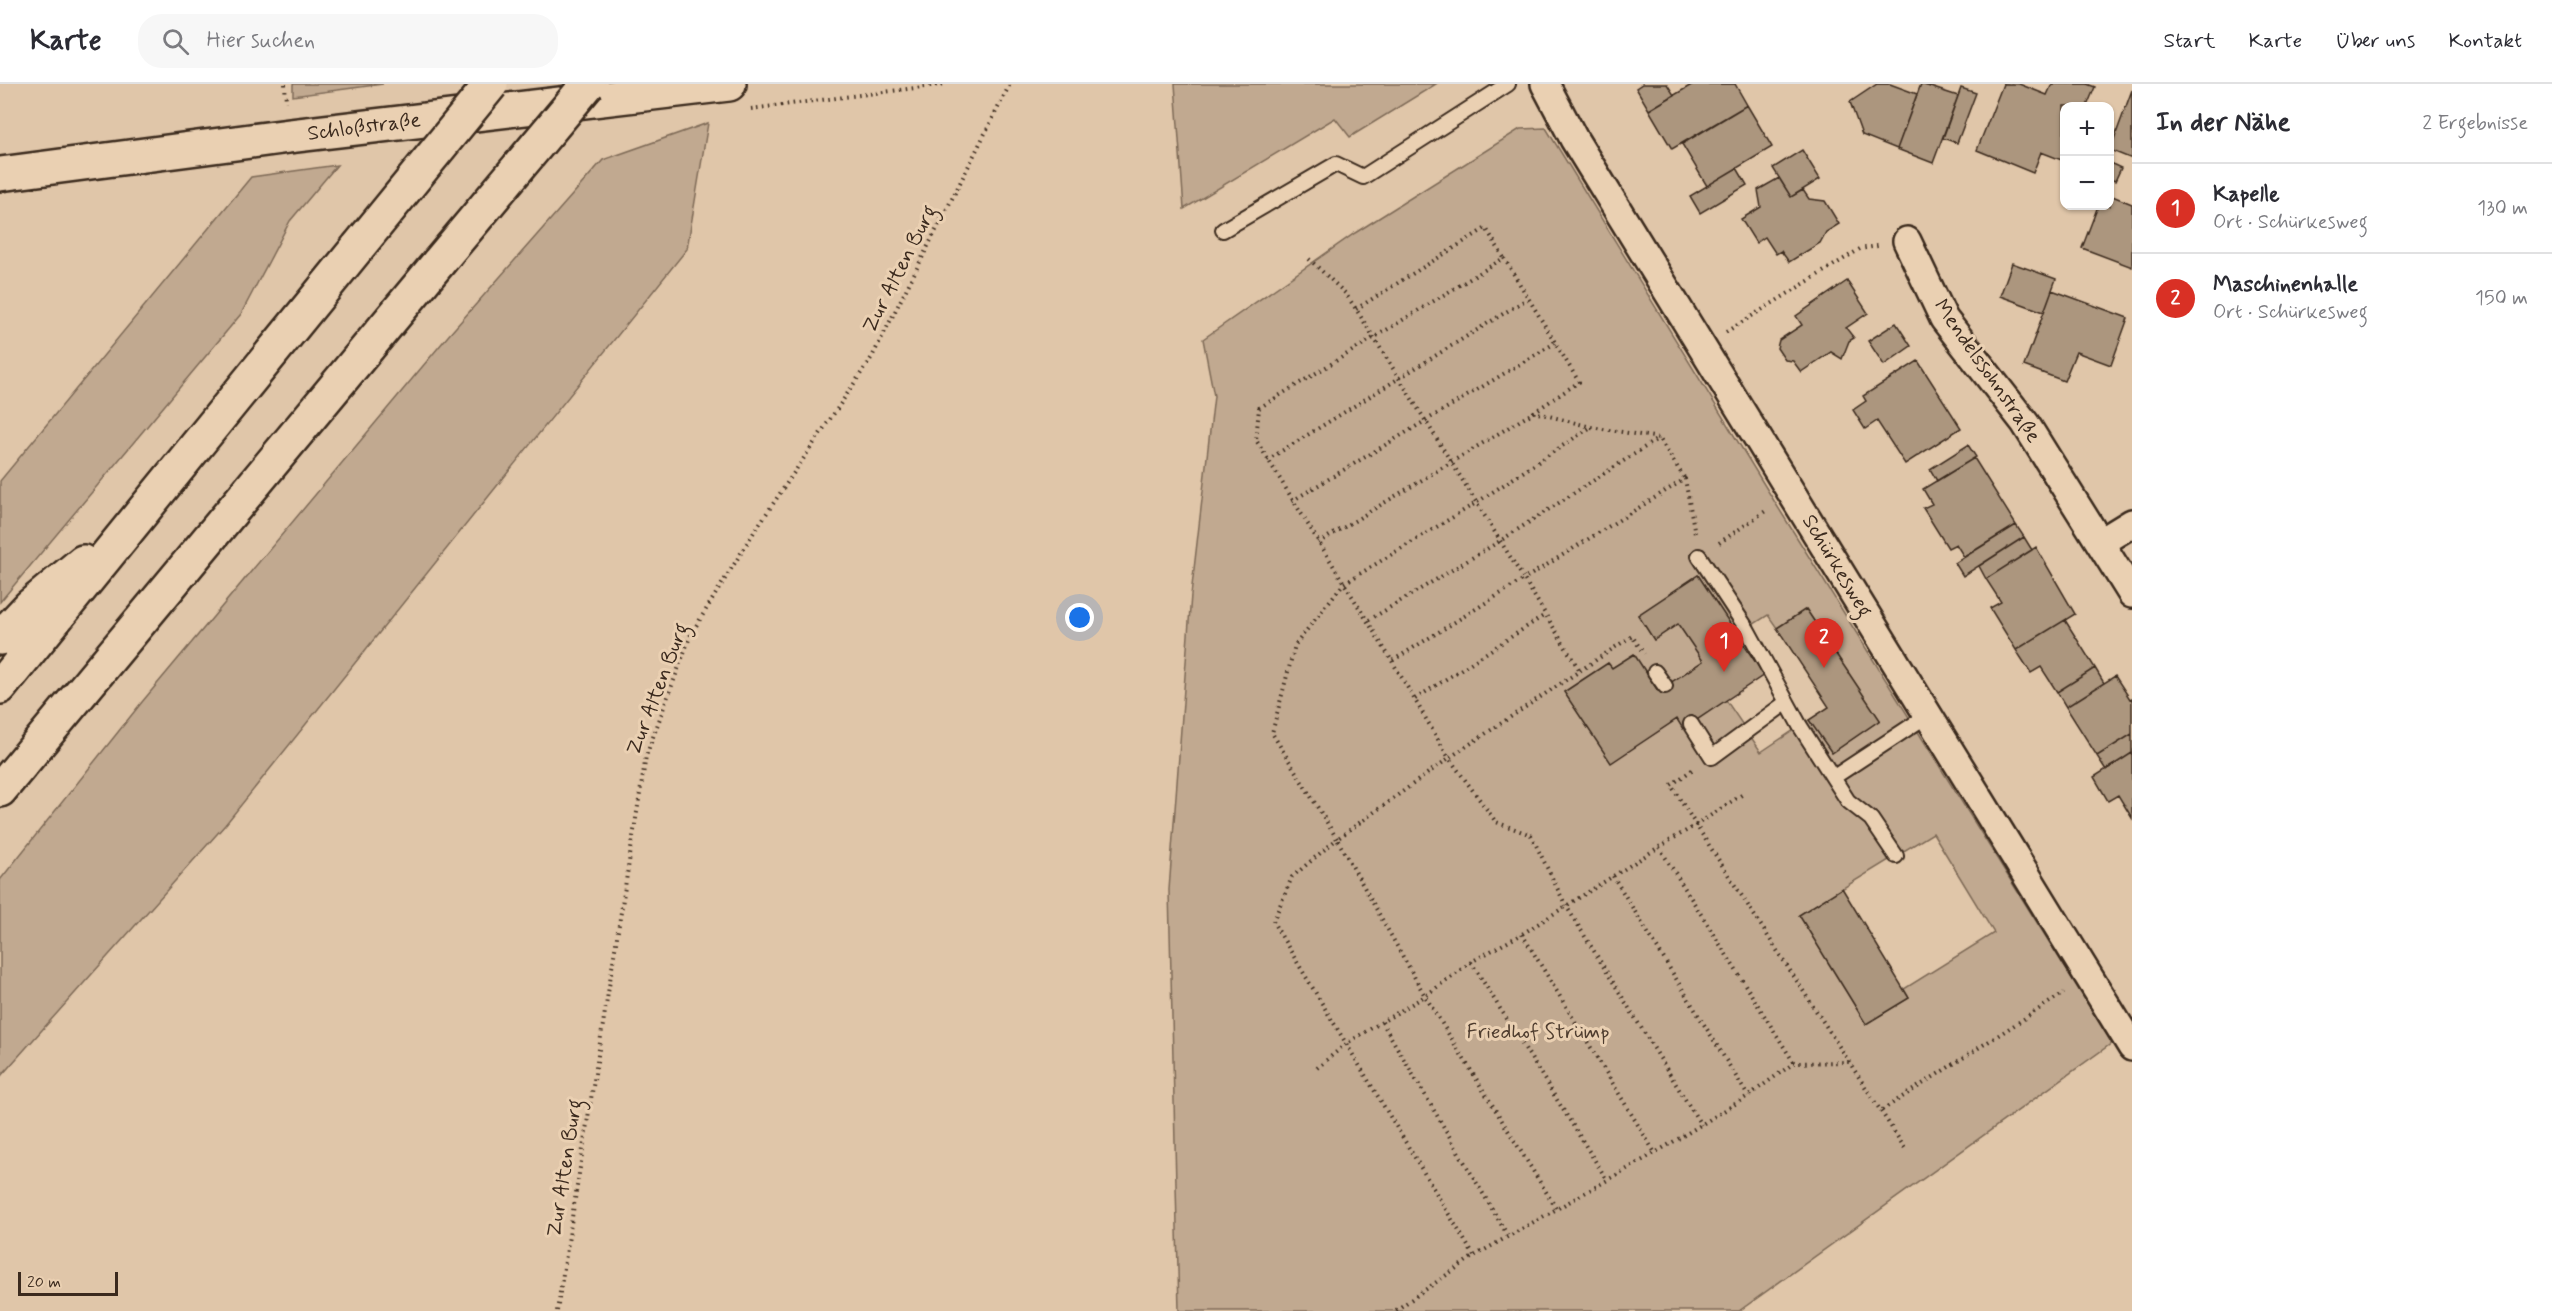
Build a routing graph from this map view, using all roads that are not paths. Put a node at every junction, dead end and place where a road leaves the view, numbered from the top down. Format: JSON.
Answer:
{"nodes":[{"id":1,"x":491,"y":84,"type":"edge"},
{"id":2,"x":588,"y":84,"type":"edge"},
{"id":3,"x":729,"y":84,"type":"edge"},
{"id":4,"x":1508,"y":84,"type":"edge"},
{"id":5,"x":1545,"y":84,"type":"edge"},
{"id":6,"x":0,"y":174,"type":"edge"},
{"id":7,"x":1223,"y":230,"type":"dead end"},
{"id":8,"x":1907,"y":241,"type":"road end"},
{"id":9,"x":144,"y":511,"type":"junction"},
{"id":10,"x":2132,"y":523,"type":"edge"},
{"id":11,"x":2101,"y":542,"type":"junction"},
{"id":12,"x":1699,"y":556,"type":"road end"},
{"id":13,"x":2132,"y":594,"type":"edge"},
{"id":14,"x":0,"y":638,"type":"edge"},
{"id":15,"x":1655,"y":672,"type":"road end"},
{"id":16,"x":1665,"y":686,"type":"dead end"},
{"id":17,"x":0,"y":687,"type":"edge"},
{"id":18,"x":1788,"y":702,"type":"junction"},
{"id":19,"x":1928,"y":715,"type":"junction"},
{"id":20,"x":1690,"y":724,"type":"dead end"},
{"id":21,"x":1834,"y":777,"type":"junction"},
{"id":22,"x":0,"y":790,"type":"edge"},
{"id":23,"x":1896,"y":856,"type":"dead end"},
{"id":24,"x":2132,"y":1047,"type":"edge"}],
"edges":[{"from":1,"to":9,"type":"main road","bridge":true},
{"from":2,"to":22,"type":"main road","bridge":true},
{"from":3,"to":6,"type":"main road","name":"Schloßstraße"},
{"from":4,"to":7,"type":"lane"},
{"from":5,"to":19,"type":"street","name":"Schürkesweg"},
{"from":8,"to":11,"type":"street","name":"Mendelssohnstraße"},
{"from":9,"to":14,"type":"main road"},
{"from":9,"to":17,"type":"main road"},
{"from":10,"to":11,"type":"street"},
{"from":11,"to":13,"type":"street","name":"Mendelssohnstraße"},
{"from":12,"to":18,"type":"lane"},
{"from":15,"to":16,"type":"lane"},
{"from":18,"to":20,"type":"lane"},
{"from":18,"to":21,"type":"lane"},
{"from":19,"to":21,"type":"lane"},
{"from":19,"to":24,"type":"street","name":"Schürkesweg"},
{"from":21,"to":23,"type":"lane"}]}
